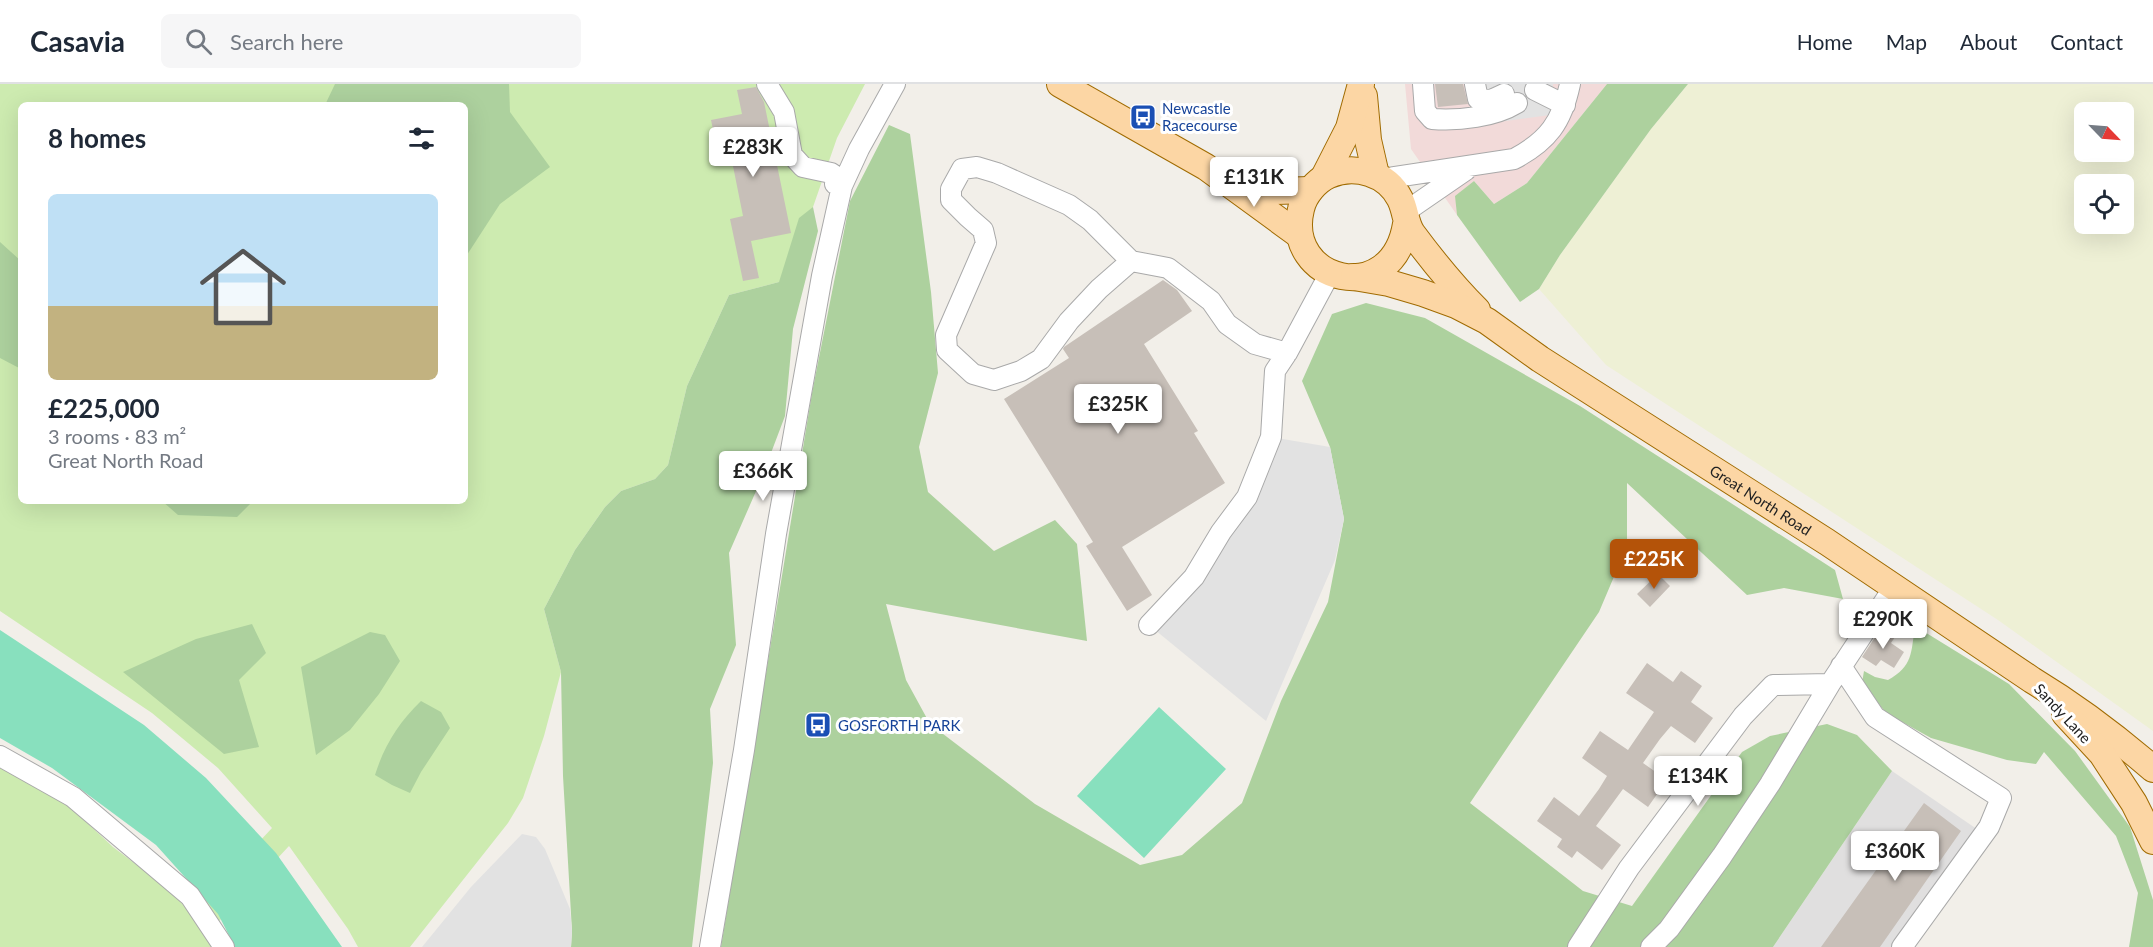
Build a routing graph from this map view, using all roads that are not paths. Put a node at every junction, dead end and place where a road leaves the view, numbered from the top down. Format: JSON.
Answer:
{"nodes":[{"id":1,"x":767,"y":84,"type":"edge"},
{"id":2,"x":895,"y":84,"type":"edge"},
{"id":3,"x":1060,"y":84,"type":"edge"},
{"id":4,"x":1363,"y":84,"type":"edge"},
{"id":5,"x":1423,"y":84,"type":"edge"},
{"id":6,"x":1475,"y":84,"type":"edge"},
{"id":7,"x":1570,"y":84,"type":"edge"},
{"id":8,"x":1535,"y":90,"type":"dead end"},
{"id":9,"x":1565,"y":105,"type":"junction"},
{"id":10,"x":1473,"y":166,"type":"junction"},
{"id":11,"x":1206,"y":167,"type":"junction"},
{"id":12,"x":1379,"y":177,"type":"junction"},
{"id":13,"x":1317,"y":183,"type":"junction"},
{"id":14,"x":842,"y":186,"type":"junction"},
{"id":15,"x":1405,"y":218,"type":"junction"},
{"id":16,"x":1299,"y":235,"type":"junction"},
{"id":17,"x":1131,"y":261,"type":"junction"},
{"id":18,"x":1342,"y":275,"type":"junction"},
{"id":19,"x":1487,"y":321,"type":"junction"},
{"id":20,"x":1287,"y":353,"type":"junction"},
{"id":21,"x":1894,"y":587,"type":"junction"},
{"id":22,"x":1149,"y":624,"type":"dead end"},
{"id":23,"x":1841,"y":666,"type":"junction"},
{"id":24,"x":2032,"y":680,"type":"junction"},
{"id":25,"x":1830,"y":684,"type":"junction"},
{"id":26,"x":2102,"y":754,"type":"junction"},
{"id":27,"x":0,"y":756,"type":"edge"},
{"id":28,"x":2153,"y":769,"type":"edge"},
{"id":29,"x":2153,"y":808,"type":"edge"},
{"id":30,"x":2153,"y":841,"type":"edge"},
{"id":31,"x":224,"y":947,"type":"edge"},
{"id":32,"x":710,"y":947,"type":"edge"},
{"id":33,"x":1578,"y":947,"type":"edge"},
{"id":34,"x":1652,"y":947,"type":"edge"},
{"id":35,"x":1902,"y":947,"type":"edge"}],
"edges":[{"from":1,"to":14,"type":"street"},
{"from":2,"to":14,"type":"street"},
{"from":3,"to":11,"type":"main road"},
{"from":4,"to":12,"type":"main road"},
{"from":4,"to":13,"type":"main road"},
{"from":5,"to":6,"type":"street"},
{"from":7,"to":9,"type":"street"},
{"from":8,"to":9,"type":"street"},
{"from":9,"to":10,"type":"street"},
{"from":10,"to":12,"type":"street"},
{"from":10,"to":15,"type":"street"},
{"from":11,"to":13,"type":"main road"},
{"from":11,"to":16,"type":"main road"},
{"from":12,"to":13,"type":"main road"},
{"from":12,"to":15,"type":"main road"},
{"from":13,"to":16,"type":"main road"},
{"from":14,"to":32,"type":"street"},
{"from":15,"to":18,"type":"main road"},
{"from":15,"to":19,"type":"main road"},
{"from":16,"to":18,"type":"main road"},
{"from":17,"to":17,"type":"street"},
{"from":17,"to":20,"type":"street"},
{"from":18,"to":19,"type":"main road"},
{"from":18,"to":20,"type":"street"},
{"from":19,"to":21,"type":"main road","name":"Great North Road"},
{"from":20,"to":22,"type":"street"},
{"from":21,"to":23,"type":"street"},
{"from":21,"to":24,"type":"main road","name":"Great North Road"},
{"from":23,"to":25,"type":"street"},
{"from":23,"to":35,"type":"street"},
{"from":24,"to":26,"type":"main road","name":"Sandy Lane"},
{"from":24,"to":28,"type":"main road","name":"Sandy Lane"},
{"from":25,"to":33,"type":"street"},
{"from":25,"to":34,"type":"street"},
{"from":26,"to":29,"type":"main road"},
{"from":26,"to":30,"type":"main road","name":"Sandy Lane"},
{"from":27,"to":31,"type":"street"}]}
